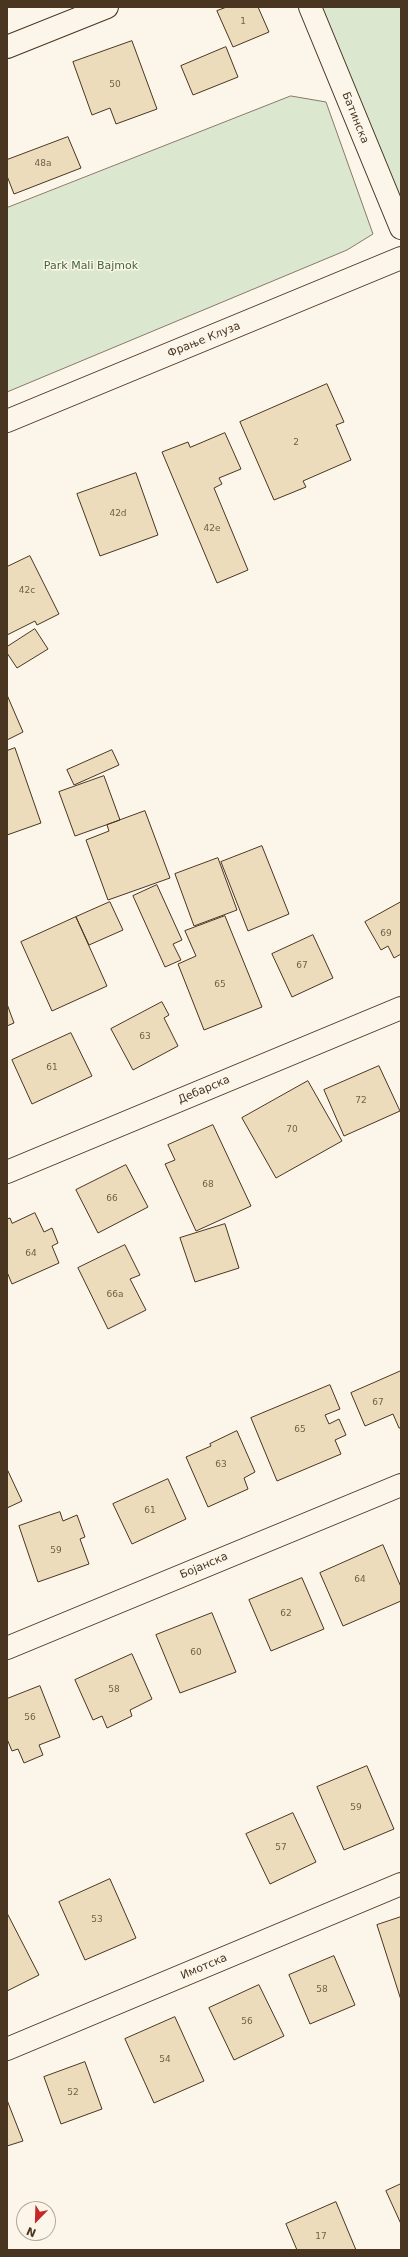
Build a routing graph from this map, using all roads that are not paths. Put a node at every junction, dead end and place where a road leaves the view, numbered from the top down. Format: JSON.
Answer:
{"nodes":[{"id":1,"x":107,"y":7,"type":"edge"},
{"id":2,"x":310,"y":7,"type":"edge"},
{"id":3,"x":7,"y":47,"type":"edge"},
{"id":4,"x":401,"y":228,"type":"edge"},
{"id":5,"x":401,"y":258,"type":"edge"},
{"id":6,"x":7,"y":421,"type":"edge"},
{"id":7,"x":401,"y":1008,"type":"edge"},
{"id":8,"x":7,"y":1172,"type":"edge"},
{"id":9,"x":401,"y":1485,"type":"edge"},
{"id":10,"x":7,"y":1648,"type":"edge"},
{"id":11,"x":401,"y":1884,"type":"edge"},
{"id":12,"x":7,"y":2049,"type":"edge"}],
"edges":[{"from":1,"to":3,"type":"street"},
{"from":2,"to":4,"type":"street","name":"Батинска"},
{"from":5,"to":6,"type":"street","name":"Фрање Клуза"},
{"from":7,"to":8,"type":"street","name":"Дебарска"},
{"from":9,"to":10,"type":"street","name":"Бојанска"},
{"from":11,"to":12,"type":"street","name":"Имотска"}]}
